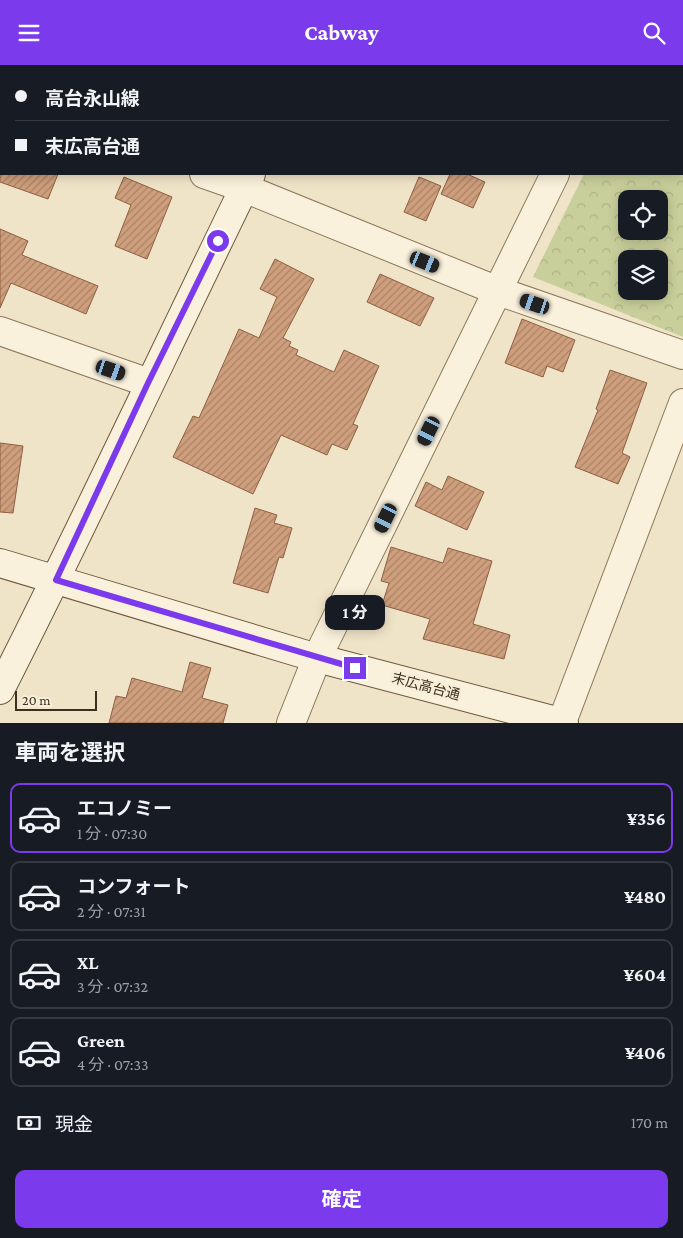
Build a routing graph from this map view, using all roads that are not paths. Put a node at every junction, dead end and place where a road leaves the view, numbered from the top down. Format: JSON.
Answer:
{"nodes":[{"id":1,"x":210,"y":175,"type":"edge"},
{"id":2,"x":555,"y":175,"type":"edge"},
{"id":3,"x":248,"y":181,"type":"edge"},
{"id":4,"x":498,"y":291,"type":"junction"},
{"id":5,"x":0,"y":331,"type":"edge"},
{"id":6,"x":683,"y":355,"type":"edge"},
{"id":7,"x":148,"y":383,"type":"junction"},
{"id":8,"x":683,"y":403,"type":"edge"},
{"id":9,"x":0,"y":563,"type":"edge"},
{"id":10,"x":56,"y":580,"type":"junction"},
{"id":11,"x":317,"y":658,"type":"junction"},
{"id":12,"x":0,"y":689,"type":"edge"},
{"id":13,"x":291,"y":723,"type":"edge"},
{"id":14,"x":563,"y":723,"type":"edge"}],
"edges":[{"from":1,"to":3,"type":"street"},
{"from":2,"to":4,"type":"street"},
{"from":3,"to":4,"type":"street"},
{"from":3,"to":7,"type":"street"},
{"from":4,"to":6,"type":"street"},
{"from":4,"to":11,"type":"street"},
{"from":5,"to":7,"type":"street"},
{"from":7,"to":10,"type":"street"},
{"from":8,"to":14,"type":"street"},
{"from":9,"to":10,"type":"street","name":"末広高台通"},
{"from":10,"to":11,"type":"street","name":"末広高台通"},
{"from":10,"to":12,"type":"street"},
{"from":11,"to":13,"type":"street"},
{"from":11,"to":14,"type":"street","name":"末広高台通"}]}
